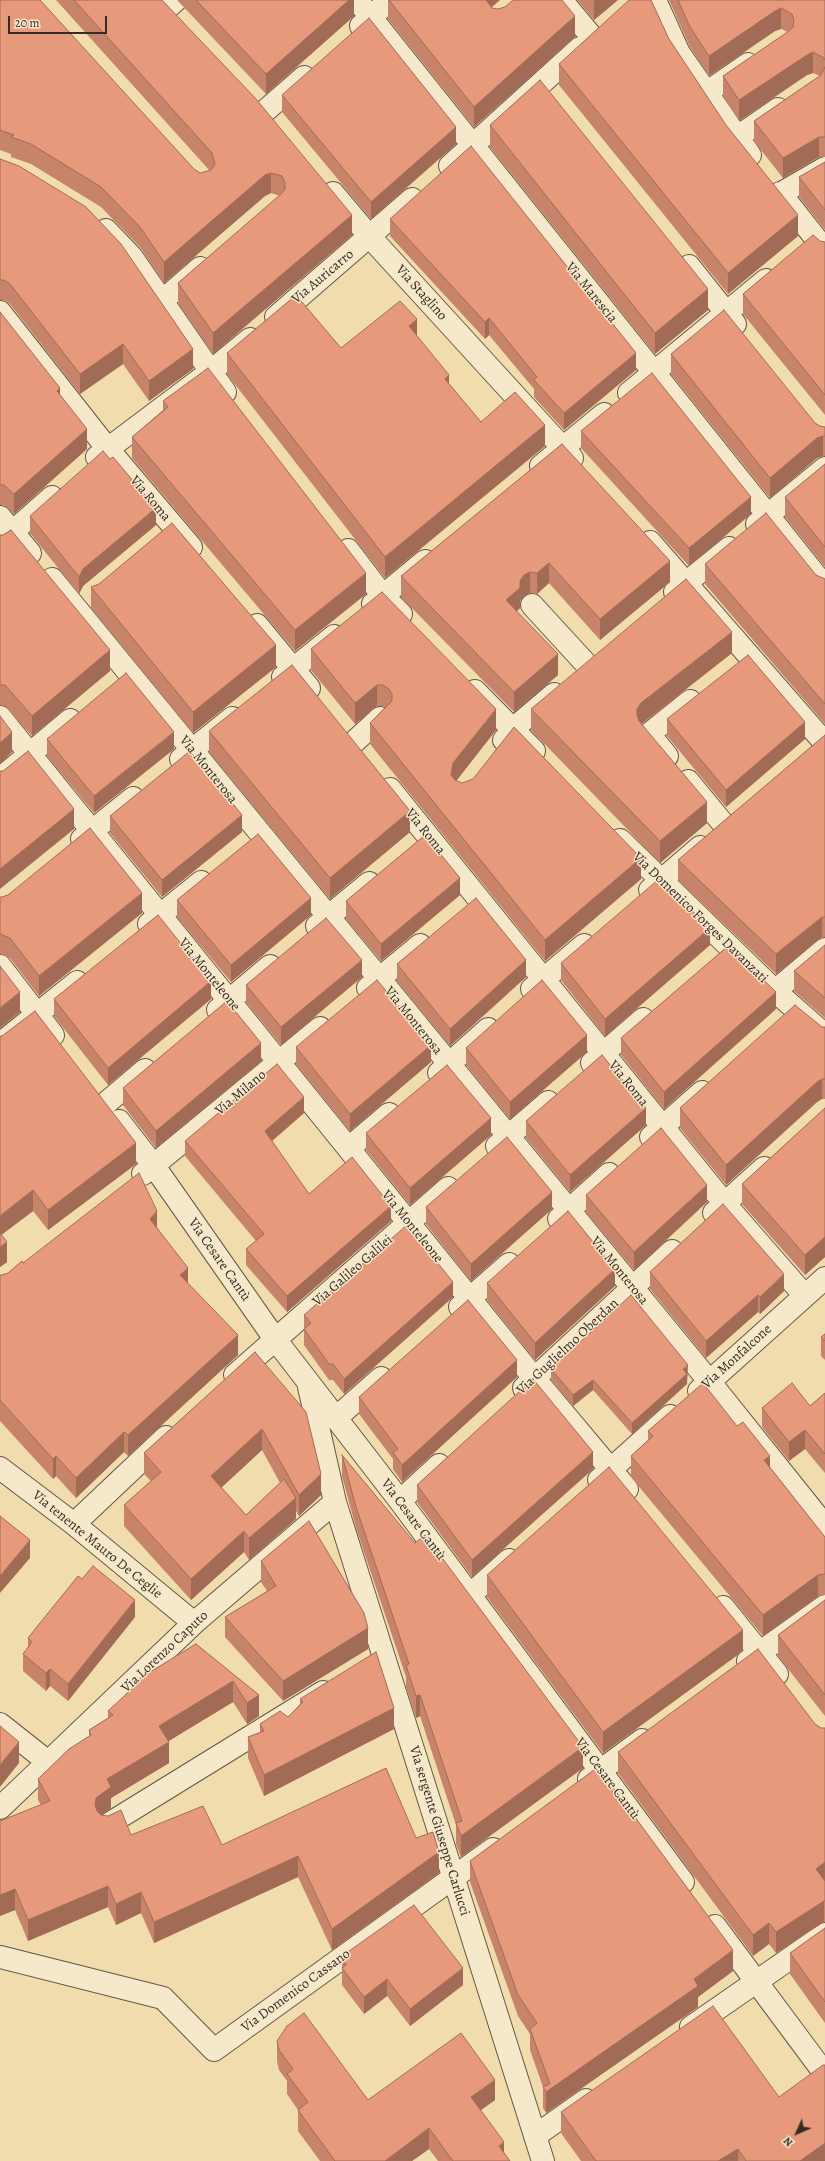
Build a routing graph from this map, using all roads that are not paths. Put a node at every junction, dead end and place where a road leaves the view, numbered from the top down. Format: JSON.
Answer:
{"nodes":[{"id":1,"x":357,"y":0,"type":"edge"},
{"id":2,"x":390,"y":0,"type":"edge"},
{"id":3,"x":561,"y":0,"type":"edge"},
{"id":4,"x":655,"y":0,"type":"edge"},
{"id":5,"x":168,"y":3,"type":"edge"},
{"id":6,"x":372,"y":17,"type":"junction"},
{"id":7,"x":184,"y":25,"type":"edge"},
{"id":8,"x":348,"y":38,"type":"edge"},
{"id":9,"x":763,"y":54,"type":"edge"},
{"id":10,"x":318,"y":64,"type":"edge"},
{"id":11,"x":541,"y":83,"type":"junction"},
{"id":12,"x":706,"y":93,"type":"junction"},
{"id":13,"x":249,"y":94,"type":"edge"},
{"id":14,"x":794,"y":98,"type":"edge"},
{"id":15,"x":556,"y":102,"type":"edge"},
{"id":16,"x":265,"y":111,"type":"junction"},
{"id":17,"x":280,"y":129,"type":"edge"},
{"id":18,"x":736,"y":138,"type":"junction"},
{"id":19,"x":472,"y":146,"type":"junction"},
{"id":20,"x":825,"y":168,"type":"edge"},
{"id":21,"x":320,"y":177,"type":"edge"},
{"id":22,"x":780,"y":194,"type":"junction"},
{"id":23,"x":94,"y":218,"type":"edge"},
{"id":24,"x":370,"y":237,"type":"junction"},
{"id":25,"x":820,"y":244,"type":"edge"},
{"id":26,"x":676,"y":250,"type":"edge"},
{"id":27,"x":797,"y":253,"type":"edge"},
{"id":28,"x":214,"y":256,"type":"edge"},
{"id":29,"x":780,"y":268,"type":"edge"},
{"id":30,"x":162,"y":302,"type":"junction"},
{"id":31,"x":0,"y":312,"type":"edge"},
{"id":32,"x":726,"y":312,"type":"junction"},
{"id":33,"x":746,"y":337,"type":"edge"},
{"id":34,"x":210,"y":372,"type":"junction"},
{"id":35,"x":655,"y":372,"type":"junction"},
{"id":36,"x":239,"y":410,"type":"edge"},
{"id":37,"x":108,"y":448,"type":"junction"},
{"id":38,"x":562,"y":448,"type":"junction"},
{"id":39,"x":825,"y":468,"type":"edge"},
{"id":40,"x":84,"y":469,"type":"edge"},
{"id":41,"x":584,"y":471,"type":"edge"},
{"id":42,"x":527,"y":478,"type":"edge"},
{"id":43,"x":66,"y":485,"type":"edge"},
{"id":44,"x":768,"y":515,"type":"junction"},
{"id":45,"x":174,"y":526,"type":"junction"},
{"id":46,"x":638,"y":530,"type":"edge"},
{"id":47,"x":4,"y":531,"type":"edge"},
{"id":48,"x":335,"y":534,"type":"edge"},
{"id":49,"x":156,"y":541,"type":"edge"},
{"id":50,"x":443,"y":546,"type":"edge"},
{"id":51,"x":204,"y":562,"type":"edge"},
{"id":52,"x":687,"y":582,"type":"junction"},
{"id":53,"x":825,"y":586,"type":"edge"},
{"id":54,"x":383,"y":596,"type":"junction"},
{"id":55,"x":532,"y":605,"type":"dead end"},
{"id":56,"x":658,"y":607,"type":"edge"},
{"id":57,"x":244,"y":609,"type":"edge"},
{"id":58,"x":416,"y":629,"type":"edge"},
{"id":59,"x":606,"y":651,"type":"edge"},
{"id":60,"x":750,"y":655,"type":"junction"},
{"id":61,"x":588,"y":666,"type":"junction"},
{"id":62,"x":294,"y":669,"type":"junction"},
{"id":63,"x":731,"y":670,"type":"edge"},
{"id":64,"x":464,"y":679,"type":"edge"},
{"id":65,"x":270,"y":688,"type":"edge"},
{"id":66,"x":706,"y":690,"type":"edge"},
{"id":67,"x":323,"y":706,"type":"edge"},
{"id":68,"x":246,"y":707,"type":"edge"},
{"id":69,"x":85,"y":708,"type":"edge"},
{"id":70,"x":0,"y":717,"type":"edge"},
{"id":71,"x":380,"y":718,"type":"edge"},
{"id":72,"x":338,"y":724,"type":"edge"},
{"id":73,"x":513,"y":729,"type":"junction"},
{"id":74,"x":824,"y":741,"type":"edge"},
{"id":75,"x":353,"y":743,"type":"junction"},
{"id":76,"x":192,"y":750,"type":"junction"},
{"id":77,"x":30,"y":754,"type":"junction"},
{"id":78,"x":806,"y":756,"type":"edge"},
{"id":79,"x":490,"y":758,"type":"edge"},
{"id":80,"x":546,"y":763,"type":"edge"},
{"id":81,"x":167,"y":770,"type":"edge"},
{"id":82,"x":0,"y":779,"type":"edge"},
{"id":83,"x":148,"y":785,"type":"edge"},
{"id":84,"x":606,"y":825,"type":"edge"},
{"id":85,"x":92,"y":830,"type":"junction"},
{"id":86,"x":260,"y":834,"type":"junction"},
{"id":87,"x":427,"y":834,"type":"junction"},
{"id":88,"x":243,"y":848,"type":"edge"},
{"id":89,"x":409,"y":849,"type":"edge"},
{"id":90,"x":68,"y":850,"type":"edge"},
{"id":91,"x":219,"y":867,"type":"edge"},
{"id":92,"x":386,"y":868,"type":"edge"},
{"id":93,"x":661,"y":881,"type":"junction"},
{"id":94,"x":478,"y":897,"type":"junction"},
{"id":95,"x":637,"y":901,"type":"edge"},
{"id":96,"x":460,"y":912,"type":"edge"},
{"id":97,"x":160,"y":915,"type":"junction"},
{"id":98,"x":328,"y":917,"type":"junction"},
{"id":99,"x":602,"y":930,"type":"edge"},
{"id":100,"x":437,"y":931,"type":"edge"},
{"id":101,"x":136,"y":935,"type":"edge"},
{"id":102,"x":728,"y":946,"type":"junction"},
{"id":103,"x":825,"y":949,"type":"edge"},
{"id":104,"x":711,"y":961,"type":"edge"},
{"id":105,"x":0,"y":966,"type":"edge"},
{"id":106,"x":93,"y":970,"type":"edge"},
{"id":107,"x":379,"y":979,"type":"junction"},
{"id":108,"x":543,"y":979,"type":"junction"},
{"id":109,"x":775,"y":991,"type":"junction"},
{"id":110,"x":229,"y":1000,"type":"junction"},
{"id":111,"x":520,"y":1000,"type":"edge"},
{"id":112,"x":657,"y":1007,"type":"edge"},
{"id":113,"x":795,"y":1009,"type":"junction"},
{"id":114,"x":37,"y":1014,"type":"junction"},
{"id":115,"x":502,"y":1016,"type":"edge"},
{"id":116,"x":778,"y":1024,"type":"edge"},
{"id":117,"x":200,"y":1025,"type":"edge"},
{"id":118,"x":825,"y":1035,"type":"edge"},
{"id":119,"x":0,"y":1044,"type":"edge"},
{"id":120,"x":64,"y":1050,"type":"edge"},
{"id":121,"x":604,"y":1053,"type":"junction"},
{"id":122,"x":158,"y":1059,"type":"edge"},
{"id":123,"x":279,"y":1062,"type":"junction"},
{"id":124,"x":449,"y":1064,"type":"junction"},
{"id":125,"x":580,"y":1074,"type":"edge"},
{"id":126,"x":714,"y":1081,"type":"edge"},
{"id":127,"x":425,"y":1084,"type":"edge"},
{"id":128,"x":91,"y":1086,"type":"edge"},
{"id":129,"x":562,"y":1090,"type":"edge"},
{"id":130,"x":105,"y":1104,"type":"junction"},
{"id":131,"x":402,"y":1104,"type":"edge"},
{"id":132,"x":662,"y":1127,"type":"junction"},
{"id":133,"x":508,"y":1136,"type":"junction"},
{"id":134,"x":349,"y":1148,"type":"junction"},
{"id":135,"x":780,"y":1152,"type":"edge"},
{"id":136,"x":479,"y":1162,"type":"edge"},
{"id":137,"x":154,"y":1166,"type":"junction"},
{"id":138,"x":462,"y":1177,"type":"edge"},
{"id":139,"x":129,"y":1184,"type":"edge"},
{"id":140,"x":724,"y":1204,"type":"junction"},
{"id":141,"x":569,"y":1210,"type":"junction"},
{"id":142,"x":408,"y":1223,"type":"junction"},
{"id":143,"x":702,"y":1225,"type":"edge"},
{"id":144,"x":546,"y":1231,"type":"edge"},
{"id":145,"x":684,"y":1240,"type":"edge"},
{"id":146,"x":523,"y":1252,"type":"edge"},
{"id":147,"x":825,"y":1278,"type":"edge"},
{"id":148,"x":633,"y":1287,"type":"junction"},
{"id":149,"x":805,"y":1296,"type":"junction"},
{"id":150,"x":470,"y":1298,"type":"junction"},
{"id":151,"x":447,"y":1319,"type":"edge"},
{"id":152,"x":274,"y":1339,"type":"junction"},
{"id":153,"x":395,"y":1366,"type":"edge"},
{"id":154,"x":534,"y":1378,"type":"junction"},
{"id":155,"x":307,"y":1380,"type":"junction"},
{"id":156,"x":709,"y":1381,"type":"junction"},
{"id":157,"x":221,"y":1387,"type":"edge"},
{"id":158,"x":511,"y":1399,"type":"edge"},
{"id":159,"x":336,"y":1418,"type":"junction"},
{"id":160,"x":180,"y":1424,"type":"edge"},
{"id":161,"x":452,"y":1453,"type":"edge"},
{"id":162,"x":0,"y":1468,"type":"edge"},
{"id":163,"x":610,"y":1470,"type":"junction"},
{"id":164,"x":581,"y":1496,"type":"edge"},
{"id":165,"x":400,"y":1501,"type":"junction"},
{"id":166,"x":335,"y":1502,"type":"junction"},
{"id":167,"x":640,"y":1506,"type":"edge"},
{"id":168,"x":74,"y":1524,"type":"junction"},
{"id":169,"x":825,"y":1526,"type":"edge"},
{"id":170,"x":523,"y":1548,"type":"edge"},
{"id":171,"x":710,"y":1591,"type":"edge"},
{"id":172,"x":470,"y":1595,"type":"junction"},
{"id":173,"x":825,"y":1606,"type":"edge"},
{"id":174,"x":194,"y":1623,"type":"junction"},
{"id":175,"x":760,"y":1652,"type":"junction"},
{"id":176,"x":383,"y":1654,"type":"junction"},
{"id":177,"x":363,"y":1667,"type":"edge"},
{"id":178,"x":735,"y":1671,"type":"edge"},
{"id":179,"x":343,"y":1679,"type":"edge"},
{"id":180,"x":788,"y":1688,"type":"edge"},
{"id":181,"x":0,"y":1724,"type":"edge"},
{"id":182,"x":658,"y":1728,"type":"edge"},
{"id":183,"x":48,"y":1762,"type":"junction"},
{"id":184,"x":600,"y":1771,"type":"junction"},
{"id":185,"x":575,"y":1789,"type":"edge"},
{"id":186,"x":0,"y":1808,"type":"edge"},
{"id":187,"x":107,"y":1825,"type":"edge"},
{"id":188,"x":511,"y":1836,"type":"edge"},
{"id":189,"x":454,"y":1878,"type":"junction"},
{"id":190,"x":825,"y":1934,"type":"edge"},
{"id":191,"x":0,"y":1957,"type":"edge"},
{"id":192,"x":756,"y":1982,"type":"junction"},
{"id":193,"x":672,"y":2041,"type":"edge"},
{"id":194,"x":825,"y":2074,"type":"edge"},
{"id":195,"x":600,"y":2091,"type":"edge"},
{"id":196,"x":535,"y":2136,"type":"junction"},
{"id":197,"x":542,"y":2161,"type":"edge"}],
"edges":[{"from":1,"to":6,"type":"street","name":"Via Marescia"},
{"from":2,"to":6,"type":"street"},
{"from":3,"to":11,"type":"street","name":"Via Auricarro"},
{"from":4,"to":12,"type":"street"},
{"from":5,"to":7,"type":"street"},
{"from":6,"to":8,"type":"street"},
{"from":6,"to":19,"type":"street","name":"Via Marescia"},
{"from":9,"to":12,"type":"street"},
{"from":10,"to":16,"type":"street"},
{"from":11,"to":15,"type":"street"},
{"from":11,"to":19,"type":"street","name":"Via Auricarro"},
{"from":12,"to":18,"type":"street"},
{"from":13,"to":16,"type":"street"},
{"from":14,"to":18,"type":"street"},
{"from":16,"to":17,"type":"street"},
{"from":18,"to":22,"type":"street"},
{"from":19,"to":24,"type":"street","name":"Via Auricarro"},
{"from":19,"to":35,"type":"street","name":"Via Marescia"},
{"from":20,"to":22,"type":"street"},
{"from":21,"to":24,"type":"street","name":"Via Staglino"},
{"from":22,"to":25,"type":"street"},
{"from":23,"to":30,"type":"street"},
{"from":24,"to":34,"type":"street","name":"Via Auricarro"},
{"from":24,"to":38,"type":"street","name":"Via Staglino"},
{"from":25,"to":27,"type":"street"},
{"from":26,"to":32,"type":"street"},
{"from":28,"to":30,"type":"street"},
{"from":29,"to":32,"type":"street"},
{"from":30,"to":34,"type":"street"},
{"from":31,"to":37,"type":"street","name":"Via Roma"},
{"from":32,"to":33,"type":"street"},
{"from":32,"to":35,"type":"street"},
{"from":34,"to":36,"type":"street"},
{"from":34,"to":37,"type":"street","name":"Via Auricarro"},
{"from":35,"to":38,"type":"street"},
{"from":35,"to":44,"type":"street","name":"Via Marescia"},
{"from":37,"to":40,"type":"street","name":"Via Auricarro"},
{"from":37,"to":45,"type":"street","name":"Via Roma"},
{"from":38,"to":41,"type":"street","name":"Via Staglino"},
{"from":38,"to":42,"type":"street"},
{"from":39,"to":44,"type":"street"},
{"from":43,"to":47,"type":"street"},
{"from":44,"to":52,"type":"street"},
{"from":44,"to":53,"type":"street","name":"Via Marescia"},
{"from":45,"to":49,"type":"street"},
{"from":45,"to":51,"type":"street","name":"Via Roma"},
{"from":46,"to":52,"type":"street"},
{"from":47,"to":76,"type":"street","name":"Via Monterosa"},
{"from":48,"to":54,"type":"street"},
{"from":50,"to":54,"type":"street"},
{"from":52,"to":56,"type":"street"},
{"from":52,"to":60,"type":"street"},
{"from":54,"to":58,"type":"street"},
{"from":54,"to":62,"type":"street"},
{"from":55,"to":61,"type":"street"},
{"from":57,"to":62,"type":"street"},
{"from":59,"to":61,"type":"street"},
{"from":60,"to":63,"type":"street"},
{"from":60,"to":74,"type":"street"},
{"from":61,"to":73,"type":"street"},
{"from":62,"to":65,"type":"street"},
{"from":62,"to":67,"type":"street"},
{"from":64,"to":73,"type":"street"},
{"from":66,"to":93,"type":"street"},
{"from":68,"to":76,"type":"street"},
{"from":69,"to":77,"type":"street"},
{"from":70,"to":77,"type":"street","name":"Via Monteleone"},
{"from":71,"to":75,"type":"street"},
{"from":72,"to":75,"type":"street","name":"Via Roma"},
{"from":73,"to":79,"type":"street"},
{"from":73,"to":80,"type":"street"},
{"from":74,"to":78,"type":"street"},
{"from":75,"to":87,"type":"street","name":"Via Roma"},
{"from":76,"to":81,"type":"street"},
{"from":76,"to":86,"type":"street","name":"Via Monterosa"},
{"from":77,"to":82,"type":"street"},
{"from":77,"to":85,"type":"street","name":"Via Monteleone"},
{"from":83,"to":85,"type":"street"},
{"from":84,"to":93,"type":"street","name":"Via Domenico Forges Davanzati"},
{"from":85,"to":90,"type":"street"},
{"from":85,"to":97,"type":"street","name":"Via Monteleone"},
{"from":86,"to":88,"type":"street"},
{"from":86,"to":98,"type":"street","name":"Via Monterosa"},
{"from":87,"to":89,"type":"street"},
{"from":87,"to":94,"type":"street","name":"Via Roma"},
{"from":91,"to":97,"type":"street"},
{"from":92,"to":98,"type":"street"},
{"from":93,"to":95,"type":"street"},
{"from":93,"to":102,"type":"street","name":"Via Domenico Forges Davanzati"},
{"from":94,"to":96,"type":"street"},
{"from":94,"to":108,"type":"street","name":"Via Roma"},
{"from":97,"to":101,"type":"street"},
{"from":97,"to":110,"type":"street","name":"Via Monteleone"},
{"from":98,"to":107,"type":"street","name":"Via Monterosa"},
{"from":98,"to":110,"type":"street"},
{"from":99,"to":108,"type":"street"},
{"from":100,"to":107,"type":"street","name":"Via Milano"},
{"from":102,"to":104,"type":"street"},
{"from":102,"to":109,"type":"street","name":"Via Domenico Forges Davanzati"},
{"from":103,"to":109,"type":"street"},
{"from":105,"to":114,"type":"street"},
{"from":106,"to":114,"type":"street"},
{"from":107,"to":123,"type":"street","name":"Via Milano"},
{"from":107,"to":124,"type":"street","name":"Via Monterosa"},
{"from":108,"to":111,"type":"street"},
{"from":108,"to":121,"type":"street","name":"Via Roma"},
{"from":109,"to":113,"type":"street","name":"Via Domenico Forges Davanzati"},
{"from":110,"to":117,"type":"street"},
{"from":110,"to":123,"type":"street","name":"Via Monteleone"},
{"from":112,"to":121,"type":"street"},
{"from":113,"to":116,"type":"street"},
{"from":113,"to":118,"type":"street","name":"Via Domenico Forges Davanzati"},
{"from":114,"to":119,"type":"street"},
{"from":114,"to":120,"type":"street"},
{"from":115,"to":124,"type":"street"},
{"from":121,"to":125,"type":"street"},
{"from":121,"to":132,"type":"street","name":"Via Roma"},
{"from":122,"to":130,"type":"street"},
{"from":123,"to":134,"type":"street","name":"Via Monteleone"},
{"from":123,"to":137,"type":"street","name":"Via Milano"},
{"from":124,"to":127,"type":"street"},
{"from":124,"to":133,"type":"street","name":"Via Monterosa"},
{"from":126,"to":132,"type":"street"},
{"from":128,"to":130,"type":"street","name":"Via Cesare Cantù"},
{"from":129,"to":133,"type":"street"},
{"from":130,"to":137,"type":"street","name":"Via Cesare Cantù"},
{"from":131,"to":134,"type":"street"},
{"from":132,"to":140,"type":"street","name":"Via Roma"},
{"from":132,"to":141,"type":"street"},
{"from":133,"to":136,"type":"street"},
{"from":133,"to":141,"type":"street","name":"Via Monterosa"},
{"from":134,"to":142,"type":"street","name":"Via Monteleone"},
{"from":135,"to":140,"type":"street"},
{"from":137,"to":139,"type":"street","name":"Via Milano"},
{"from":137,"to":152,"type":"street","name":"Via Cesare Cantù"},
{"from":138,"to":142,"type":"street","name":"Via Galileo Galilei"},
{"from":140,"to":143,"type":"street"},
{"from":140,"to":149,"type":"street","name":"Via Roma"},
{"from":141,"to":144,"type":"street"},
{"from":141,"to":148,"type":"street","name":"Via Monterosa"},
{"from":142,"to":150,"type":"street","name":"Via Monteleone"},
{"from":142,"to":152,"type":"street","name":"Via Galileo Galilei"},
{"from":145,"to":148,"type":"street","name":"Via Guglielmo Oberdan"},
{"from":146,"to":150,"type":"street"},
{"from":147,"to":149,"type":"street","name":"Via Monfalcone"},
{"from":148,"to":154,"type":"street","name":"Via Guglielmo Oberdan"},
{"from":148,"to":156,"type":"street","name":"Via Monterosa"},
{"from":149,"to":156,"type":"street","name":"Via Monfalcone"},
{"from":150,"to":151,"type":"street"},
{"from":150,"to":154,"type":"street","name":"Via Monteleone"},
{"from":152,"to":155,"type":"street","name":"Via Cesare Cantù"},
{"from":152,"to":157,"type":"street","name":"Via Galileo Galilei"},
{"from":153,"to":159,"type":"street"},
{"from":154,"to":158,"type":"street","name":"Via Guglielmo Oberdan"},
{"from":154,"to":163,"type":"street","name":"Via Monteleone"},
{"from":155,"to":159,"type":"street","name":"Via Cesare Cantù"},
{"from":155,"to":166,"type":"street","name":"Via sergente Giuseppe Carlucci"},
{"from":156,"to":163,"type":"street","name":"Via Monfalcone"},
{"from":156,"to":169,"type":"street","name":"Via Monterosa"},
{"from":159,"to":165,"type":"street","name":"Via Cesare Cantù"},
{"from":160,"to":168,"type":"street"},
{"from":161,"to":165,"type":"street"},
{"from":162,"to":168,"type":"street","name":"Via tenente Mauro De Ceglie"},
{"from":163,"to":164,"type":"street","name":"Via Monfalcone"},
{"from":163,"to":167,"type":"street","name":"Via Monteleone"},
{"from":165,"to":172,"type":"street","name":"Via Cesare Cantù"},
{"from":166,"to":174,"type":"street","name":"Via Lorenzo Caputo"},
{"from":166,"to":176,"type":"street","name":"Via sergente Giuseppe Carlucci"},
{"from":168,"to":174,"type":"street","name":"Via tenente Mauro De Ceglie"},
{"from":170,"to":172,"type":"street"},
{"from":171,"to":175,"type":"street"},
{"from":172,"to":184,"type":"street","name":"Via Cesare Cantù"},
{"from":173,"to":175,"type":"street"},
{"from":174,"to":183,"type":"street","name":"Via Lorenzo Caputo"},
{"from":175,"to":178,"type":"street"},
{"from":175,"to":180,"type":"street"},
{"from":176,"to":177,"type":"street"},
{"from":176,"to":189,"type":"street","name":"Via sergente Giuseppe Carlucci"},
{"from":179,"to":187,"type":"street"},
{"from":181,"to":183,"type":"street"},
{"from":182,"to":184,"type":"street"},
{"from":183,"to":186,"type":"street","name":"Via Lorenzo Caputo"},
{"from":184,"to":185,"type":"street"},
{"from":184,"to":192,"type":"street","name":"Via Cesare Cantù"},
{"from":188,"to":189,"type":"street","name":"Via Domenico Cassano"},
{"from":189,"to":191,"type":"street","name":"Via Domenico Cassano"},
{"from":189,"to":196,"type":"street","name":"Via sergente Giuseppe Carlucci"},
{"from":190,"to":192,"type":"street"},
{"from":192,"to":193,"type":"street"},
{"from":192,"to":194,"type":"street","name":"Via Cesare Cantù"},
{"from":195,"to":196,"type":"street"},
{"from":196,"to":197,"type":"street","name":"Via sergente Giuseppe Carlucci"}]}
